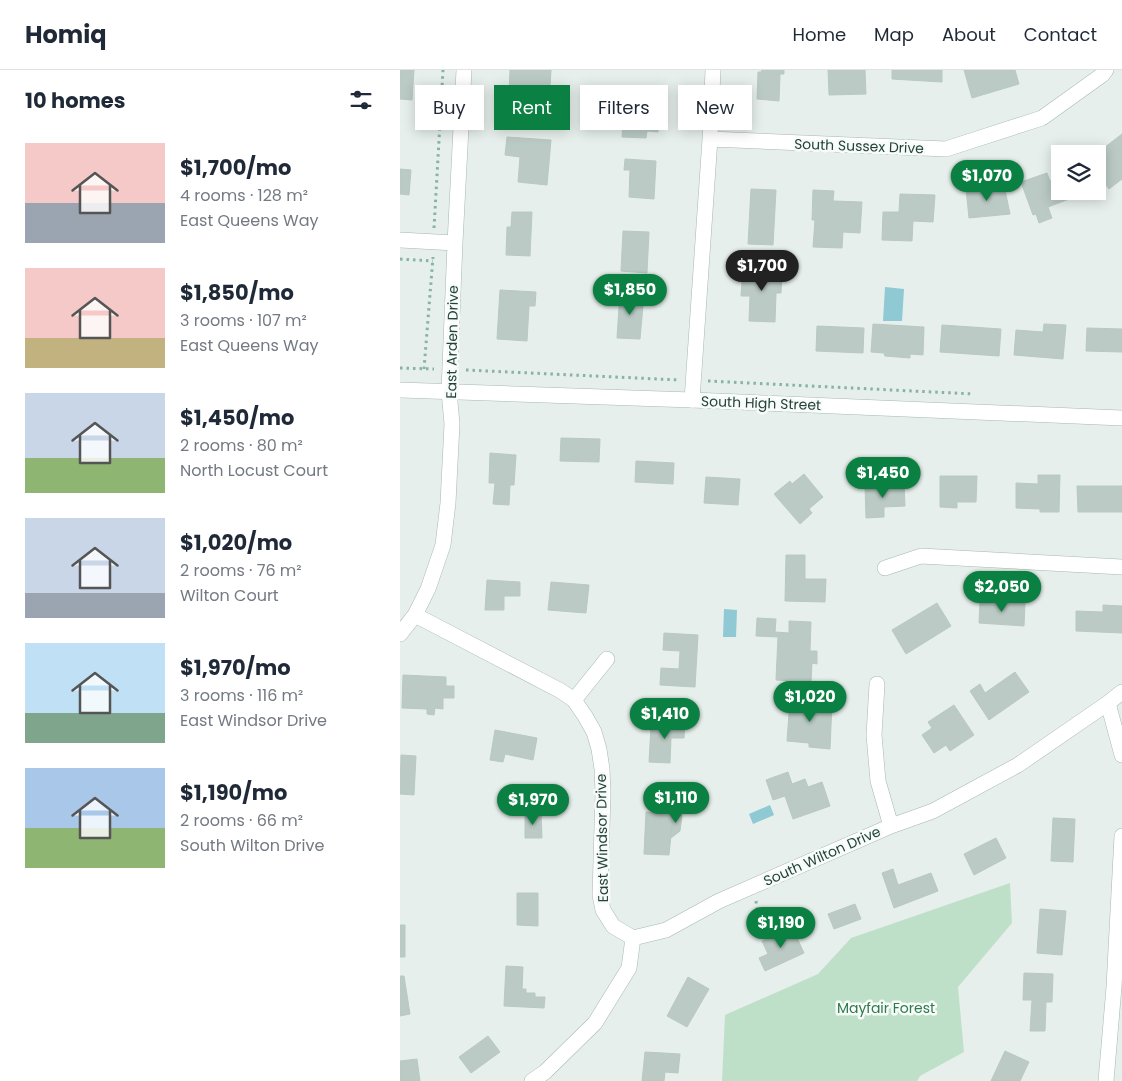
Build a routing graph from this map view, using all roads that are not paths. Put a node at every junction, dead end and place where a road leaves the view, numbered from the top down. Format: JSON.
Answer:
{"nodes":[{"id":1,"x":464,"y":70,"type":"edge"},
{"id":2,"x":713,"y":70,"type":"edge"},
{"id":3,"x":1106,"y":70,"type":"edge"},
{"id":4,"x":710,"y":140,"type":"junction"},
{"id":5,"x":400,"y":240,"type":"edge"},
{"id":6,"x":455,"y":243,"type":"junction"},
{"id":7,"x":400,"y":390,"type":"edge"},
{"id":8,"x":448,"y":391,"type":"junction"},
{"id":9,"x":692,"y":400,"type":"junction"},
{"id":10,"x":1122,"y":418,"type":"edge"},
{"id":11,"x":1122,"y":567,"type":"edge"},
{"id":12,"x":885,"y":568,"type":"dead end"},
{"id":13,"x":415,"y":615,"type":"junction"},
{"id":14,"x":400,"y":634,"type":"edge"},
{"id":15,"x":607,"y":659,"type":"dead end"},
{"id":16,"x":877,"y":684,"type":"dead end"},
{"id":17,"x":1122,"y":692,"type":"edge"},
{"id":18,"x":574,"y":700,"type":"junction"},
{"id":19,"x":1108,"y":703,"type":"junction"},
{"id":20,"x":1122,"y":755,"type":"edge"},
{"id":21,"x":891,"y":826,"type":"junction"},
{"id":22,"x":1122,"y":836,"type":"edge"},
{"id":23,"x":633,"y":938,"type":"junction"},
{"id":24,"x":546,"y":1076,"type":"edge"},
{"id":25,"x":532,"y":1081,"type":"edge"},
{"id":26,"x":1106,"y":1081,"type":"edge"}],
"edges":[{"from":1,"to":6,"type":"street","name":"East Arden Drive"},
{"from":2,"to":4,"type":"street"},
{"from":3,"to":4,"type":"street","name":"South Sussex Drive"},
{"from":4,"to":9,"type":"street"},
{"from":5,"to":6,"type":"street"},
{"from":6,"to":8,"type":"street","name":"East Arden Drive"},
{"from":7,"to":8,"type":"street","name":"South High Street"},
{"from":8,"to":9,"type":"street","name":"South High Street"},
{"from":8,"to":13,"type":"street","name":"East Arden Drive"},
{"from":9,"to":10,"type":"street","name":"South High Street"},
{"from":11,"to":12,"type":"street"},
{"from":13,"to":14,"type":"street","name":"East Arden Drive"},
{"from":13,"to":18,"type":"street","name":"East Windsor Drive"},
{"from":15,"to":18,"type":"street"},
{"from":16,"to":21,"type":"street"},
{"from":17,"to":19,"type":"street","name":"South Wilton Drive"},
{"from":18,"to":23,"type":"street","name":"East Windsor Drive"},
{"from":19,"to":20,"type":"street"},
{"from":19,"to":21,"type":"street","name":"South Wilton Drive"},
{"from":21,"to":23,"type":"street","name":"South Wilton Drive"},
{"from":22,"to":26,"type":"street"},
{"from":23,"to":24,"type":"street"},
{"from":24,"to":25,"type":"street"}]}
